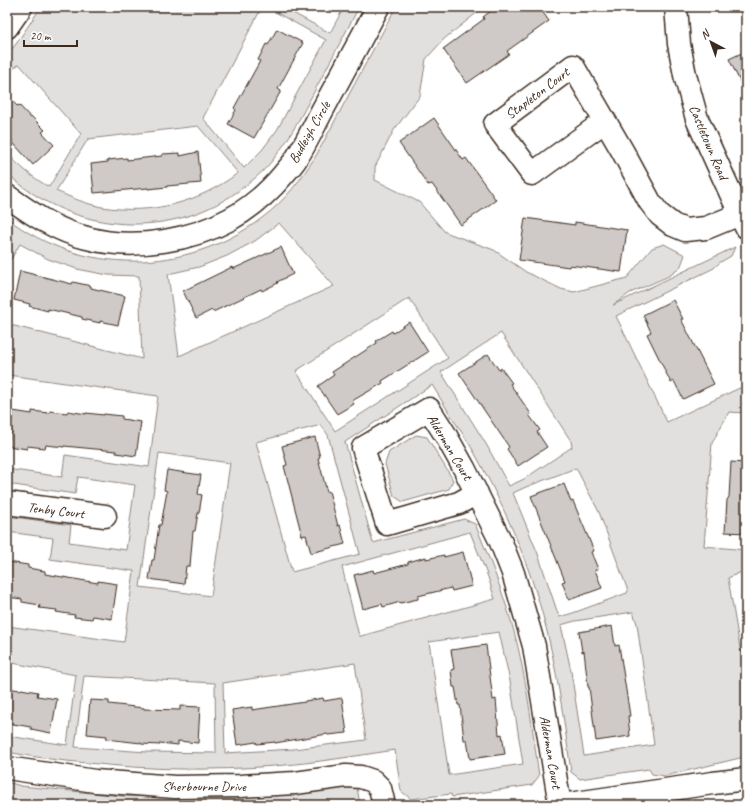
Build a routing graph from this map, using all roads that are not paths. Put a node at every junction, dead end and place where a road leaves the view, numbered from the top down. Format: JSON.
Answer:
{"nodes":[{"id":1,"x":21,"y":7,"type":"edge"},
{"id":2,"x":378,"y":7,"type":"edge"},
{"id":3,"x":676,"y":7,"type":"edge"},
{"id":4,"x":7,"y":27,"type":"edge"},
{"id":5,"x":605,"y":121,"type":"junction"},
{"id":6,"x":7,"y":196,"type":"edge"},
{"id":7,"x":743,"y":221,"type":"edge"},
{"id":8,"x":477,"y":493,"type":"junction"},
{"id":9,"x":7,"y":504,"type":"edge"},
{"id":10,"x":106,"y":516,"type":"dead end"},
{"id":11,"x":7,"y":768,"type":"edge"},
{"id":12,"x":746,"y":779,"type":"edge"},
{"id":13,"x":384,"y":805,"type":"edge"},
{"id":14,"x":561,"y":805,"type":"edge"}],
"edges":[{"from":1,"to":4,"type":"street"},
{"from":2,"to":6,"type":"street","name":"Budleigh Circle"},
{"from":3,"to":7,"type":"street","name":"Castletown Road"},
{"from":5,"to":5,"type":"street","name":"Stapleton Court"},
{"from":5,"to":7,"type":"street","name":"Stapleton Court"},
{"from":8,"to":8,"type":"street","name":"Alderman Court"},
{"from":8,"to":14,"type":"street","name":"Alderman Court"},
{"from":9,"to":10,"type":"street","name":"Tenby Court"},
{"from":11,"to":13,"type":"street","name":"Sherbourne Drive"},
{"from":12,"to":14,"type":"street"}]}
